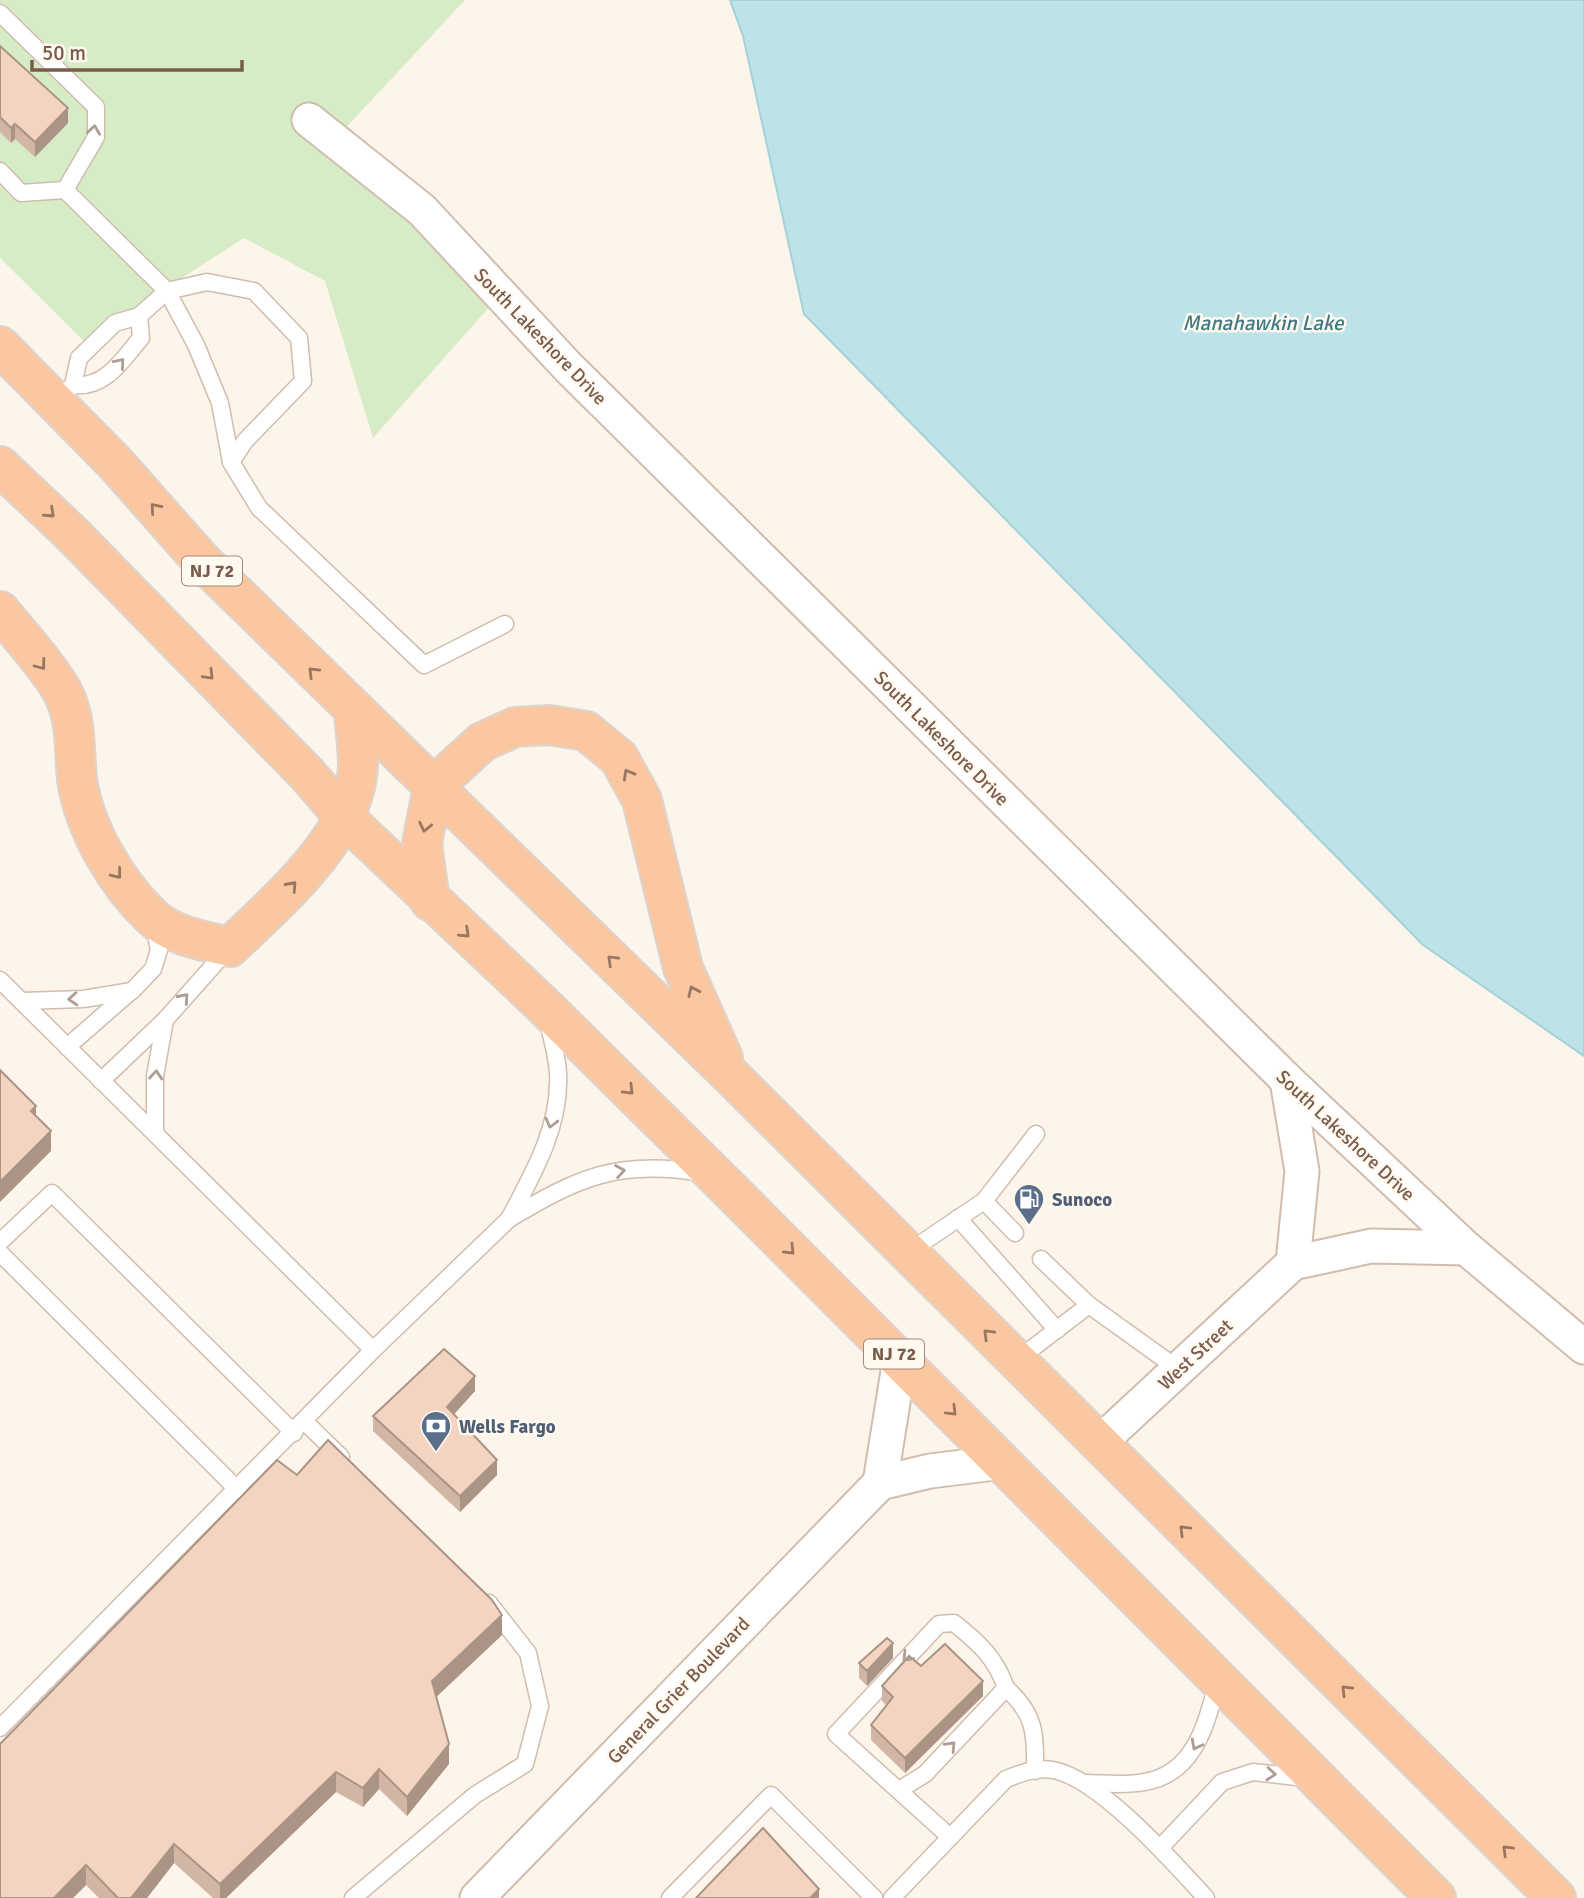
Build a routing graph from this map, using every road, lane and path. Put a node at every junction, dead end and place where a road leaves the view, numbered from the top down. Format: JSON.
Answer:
{"nodes":[{"id":1,"x":0,"y":13,"type":"edge"},
{"id":2,"x":309,"y":120,"type":"dead end"},
{"id":3,"x":0,"y":171,"type":"edge"},
{"id":4,"x":65,"y":190,"type":"junction"},
{"id":5,"x":167,"y":291,"type":"junction"},
{"id":6,"x":139,"y":316,"type":"junction"},
{"id":7,"x":0,"y":346,"type":"edge"},
{"id":8,"x":64,"y":393,"type":"junction"},
{"id":9,"x":231,"y":462,"type":"junction"},
{"id":10,"x":0,"y":466,"type":"edge"},
{"id":11,"x":0,"y":611,"type":"edge"},
{"id":12,"x":505,"y":624,"type":"dead end"},
{"id":13,"x":354,"y":712,"type":"junction"},
{"id":14,"x":433,"y":787,"type":"junction"},
{"id":15,"x":345,"y":818,"type":"junction"},
{"id":16,"x":430,"y":901,"type":"junction"},
{"id":17,"x":153,"y":918,"type":"junction"},
{"id":18,"x":230,"y":947,"type":"junction"},
{"id":19,"x":0,"y":980,"type":"edge"},
{"id":20,"x":132,"y":991,"type":"junction"},
{"id":21,"x":23,"y":1002,"type":"junction"},
{"id":22,"x":545,"y":1007,"type":"junction"},
{"id":23,"x":165,"y":1020,"type":"junction"},
{"id":24,"x":67,"y":1047,"type":"junction"},
{"id":25,"x":731,"y":1076,"type":"junction"},
{"id":26,"x":1287,"y":1080,"type":"junction"},
{"id":27,"x":101,"y":1081,"type":"junction"},
{"id":28,"x":155,"y":1131,"type":"junction"},
{"id":29,"x":1036,"y":1135,"type":"dead end"},
{"id":30,"x":714,"y":1175,"type":"junction"},
{"id":31,"x":984,"y":1201,"type":"junction"},
{"id":32,"x":958,"y":1218,"type":"junction"},
{"id":33,"x":509,"y":1219,"type":"junction"},
{"id":34,"x":1015,"y":1233,"type":"dead end"},
{"id":35,"x":0,"y":1242,"type":"edge"},
{"id":36,"x":1466,"y":1248,"type":"junction"},
{"id":37,"x":906,"y":1252,"type":"junction"},
{"id":38,"x":0,"y":1253,"type":"edge"},
{"id":39,"x":1041,"y":1259,"type":"dead end"},
{"id":40,"x":1293,"y":1263,"type":"junction"},
{"id":41,"x":1089,"y":1305,"type":"junction"},
{"id":42,"x":1057,"y":1330,"type":"junction"},
{"id":43,"x":1584,"y":1347,"type":"edge"},
{"id":44,"x":373,"y":1350,"type":"junction"},
{"id":45,"x":900,"y":1359,"type":"junction"},
{"id":46,"x":1015,"y":1362,"type":"junction"},
{"id":47,"x":1178,"y":1369,"type":"junction"},
{"id":48,"x":300,"y":1428,"type":"junction"},
{"id":49,"x":1098,"y":1444,"type":"junction"},
{"id":50,"x":1003,"y":1462,"type":"junction"},
{"id":51,"x":354,"y":1470,"type":"edge"},
{"id":52,"x":880,"y":1483,"type":"junction"},
{"id":53,"x":237,"y":1490,"type":"junction"},
{"id":54,"x":480,"y":1594,"type":"edge"},
{"id":55,"x":1218,"y":1681,"type":"junction"},
{"id":56,"x":1006,"y":1688,"type":"junction"},
{"id":57,"x":2,"y":1723,"type":"edge"},
{"id":58,"x":1035,"y":1771,"type":"junction"},
{"id":59,"x":1315,"y":1779,"type":"junction"},
{"id":60,"x":1085,"y":1783,"type":"junction"},
{"id":61,"x":899,"y":1790,"type":"junction"},
{"id":62,"x":950,"y":1837,"type":"junction"},
{"id":63,"x":1160,"y":1848,"type":"junction"},
{"id":64,"x":353,"y":1898,"type":"edge"},
{"id":65,"x":477,"y":1898,"type":"edge"},
{"id":66,"x":670,"y":1898,"type":"edge"},
{"id":67,"x":874,"y":1898,"type":"edge"},
{"id":68,"x":892,"y":1898,"type":"edge"},
{"id":69,"x":1206,"y":1898,"type":"edge"},
{"id":70,"x":1436,"y":1898,"type":"edge"},
{"id":71,"x":1556,"y":1898,"type":"edge"}],
"edges":[{"from":4,"to":1,"type":"lane","one_way":true},
{"from":2,"to":26,"type":"street","name":"South Lakeshore Drive"},
{"from":3,"to":4,"type":"lane"},
{"from":4,"to":5,"type":"lane"},
{"from":5,"to":6,"type":"lane"},
{"from":5,"to":9,"type":"lane"},
{"from":5,"to":9,"type":"lane"},
{"from":6,"to":8,"type":"lane"},
{"from":8,"to":6,"type":"lane","one_way":true},
{"from":7,"to":8,"type":"highway","number":"NJ 72"},
{"from":13,"to":8,"type":"highway","number":"NJ 72","one_way":true},
{"from":9,"to":12,"type":"lane"},
{"from":10,"to":15,"type":"highway","number":"NJ 72","one_way":true},
{"from":11,"to":17,"type":"highway","one_way":true},
{"from":13,"to":14,"type":"highway","number":"NJ 72"},
{"from":13,"to":15,"type":"highway"},
{"from":14,"to":16,"type":"highway","one_way":true},
{"from":25,"to":14,"type":"highway","number":"NJ 72","one_way":true},
{"from":25,"to":14,"type":"highway","one_way":true},
{"from":15,"to":16,"type":"highway","number":"NJ 72"},
{"from":18,"to":15,"type":"highway","one_way":true},
{"from":16,"to":22,"type":"highway","number":"NJ 72","one_way":true},
{"from":17,"to":18,"type":"highway"},
{"from":17,"to":20,"type":"lane"},
{"from":23,"to":18,"type":"lane","one_way":true},
{"from":19,"to":21,"type":"lane"},
{"from":20,"to":21,"type":"lane","one_way":true},
{"from":20,"to":24,"type":"lane"},
{"from":21,"to":24,"type":"lane"},
{"from":22,"to":30,"type":"highway","number":"NJ 72","one_way":true},
{"from":22,"to":33,"type":"lane","one_way":true},
{"from":23,"to":27,"type":"lane"},
{"from":28,"to":23,"type":"lane","one_way":true},
{"from":24,"to":27,"type":"lane"},
{"from":25,"to":37,"type":"highway","number":"NJ 72"},
{"from":26,"to":36,"type":"street","name":"South Lakeshore Drive"},
{"from":26,"to":40,"type":"street"},
{"from":27,"to":28,"type":"lane"},
{"from":28,"to":44,"type":"lane"},
{"from":29,"to":31,"type":"lane"},
{"from":33,"to":30,"type":"lane","one_way":true},
{"from":30,"to":45,"type":"highway","number":"NJ 72","one_way":true},
{"from":31,"to":32,"type":"lane"},
{"from":31,"to":34,"type":"lane"},
{"from":32,"to":37,"type":"lane"},
{"from":32,"to":42,"type":"lane"},
{"from":33,"to":44,"type":"lane"},
{"from":35,"to":48,"type":"lane"},
{"from":36,"to":40,"type":"street"},
{"from":36,"to":43,"type":"street","name":"South Lakeshore Drive"},
{"from":46,"to":37,"type":"highway","number":"NJ 72","one_way":true},
{"from":38,"to":53,"type":"lane"},
{"from":39,"to":41,"type":"lane"},
{"from":40,"to":47,"type":"street","name":"West Street"},
{"from":41,"to":42,"type":"lane"},
{"from":41,"to":47,"type":"lane"},
{"from":42,"to":46,"type":"lane"},
{"from":44,"to":48,"type":"lane"},
{"from":45,"to":50,"type":"highway","number":"NJ 72","one_way":true},
{"from":45,"to":52,"type":"street"},
{"from":46,"to":49,"type":"highway","number":"NJ 72"},
{"from":47,"to":49,"type":"street","name":"West Street"},
{"from":48,"to":51,"type":"lane"},
{"from":48,"to":53,"type":"lane"},
{"from":71,"to":49,"type":"highway","number":"NJ 72","one_way":true},
{"from":50,"to":52,"type":"street"},
{"from":50,"to":55,"type":"highway","number":"NJ 72"},
{"from":52,"to":65,"type":"street","name":"General Grier Boulevard"},
{"from":53,"to":57,"type":"lane"},
{"from":54,"to":64,"type":"lane"},
{"from":55,"to":59,"type":"highway","number":"NJ 72"},
{"from":55,"to":60,"type":"lane","one_way":true},
{"from":56,"to":58,"type":"lane"},
{"from":61,"to":56,"type":"lane","one_way":true},
{"from":56,"to":61,"type":"lane","one_way":true},
{"from":58,"to":60,"type":"lane"},
{"from":58,"to":62,"type":"lane"},
{"from":63,"to":59,"type":"lane","one_way":true},
{"from":59,"to":70,"type":"highway","number":"NJ 72"},
{"from":60,"to":63,"type":"lane"},
{"from":61,"to":62,"type":"lane"},
{"from":62,"to":68,"type":"lane"},
{"from":63,"to":69,"type":"lane"},
{"from":66,"to":67,"type":"lane"}]}
